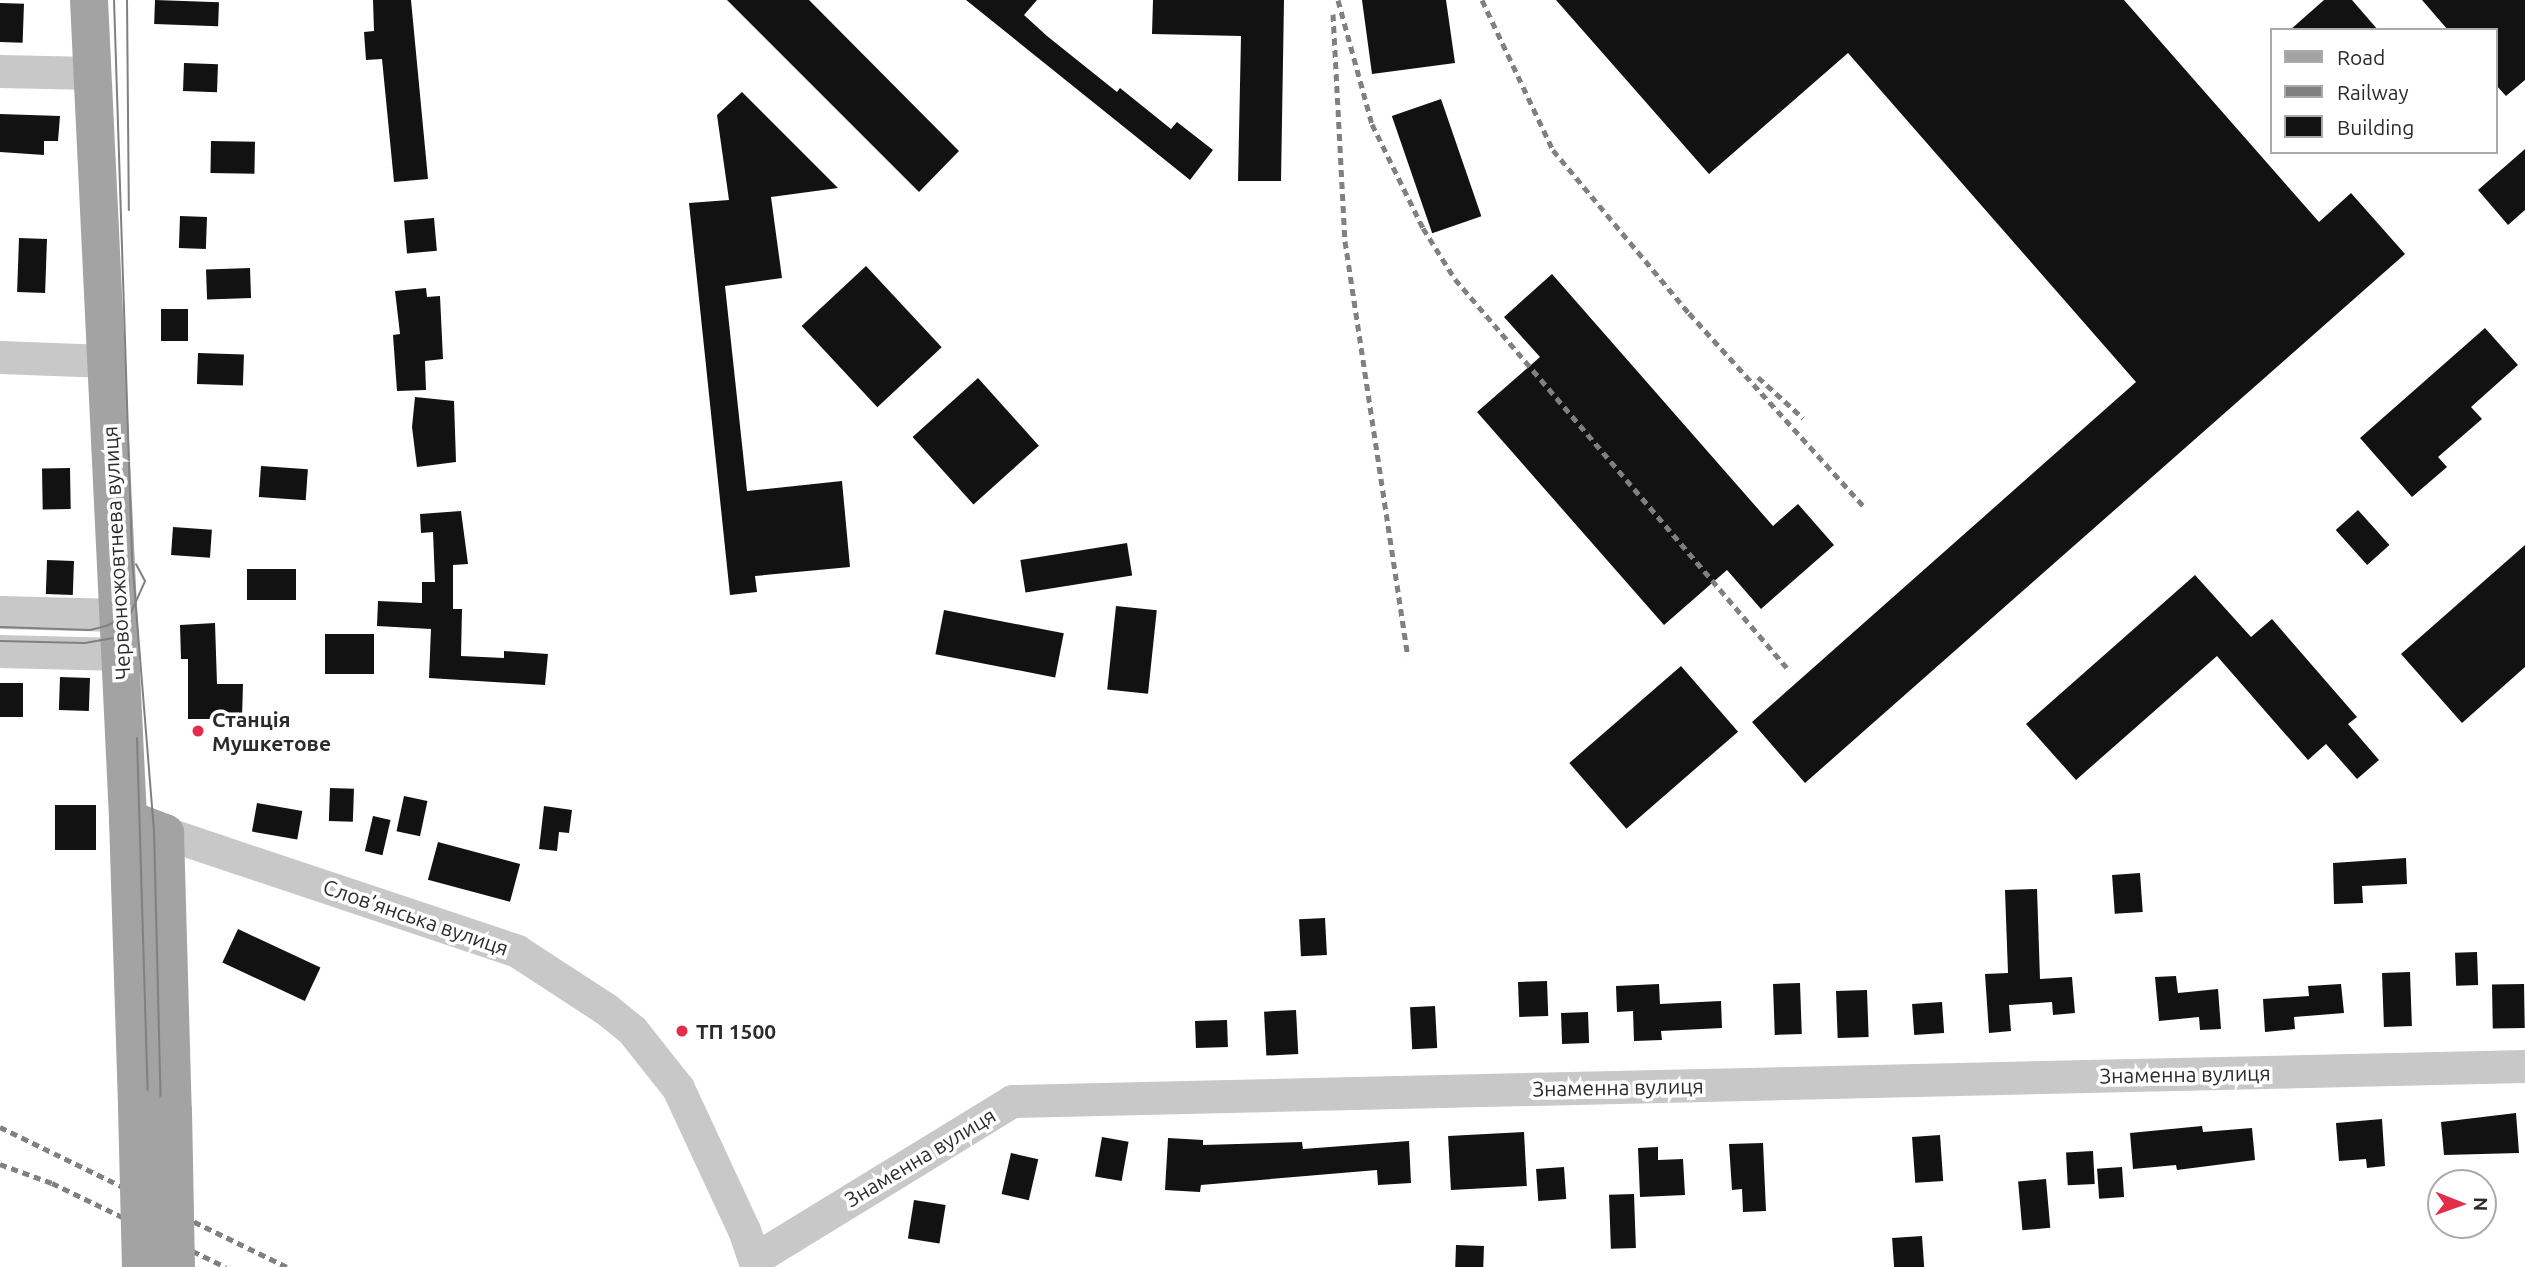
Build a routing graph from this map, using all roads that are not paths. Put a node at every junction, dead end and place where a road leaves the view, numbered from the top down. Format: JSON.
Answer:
{"nodes":[{"id":1,"x":89,"y":0,"type":"edge"},
{"id":2,"x":0,"y":71,"type":"edge"},
{"id":3,"x":93,"y":73,"type":"junction"},
{"id":4,"x":0,"y":357,"type":"edge"},
{"id":5,"x":106,"y":361,"type":"junction"},
{"id":6,"x":0,"y":612,"type":"edge"},
{"id":7,"x":119,"y":615,"type":"junction"},
{"id":8,"x":0,"y":651,"type":"edge"},
{"id":9,"x":120,"y":654,"type":"junction"},
{"id":10,"x":128,"y":819,"type":"junction"},
{"id":11,"x":165,"y":833,"type":"junction"},
{"id":12,"x":2525,"y":1066,"type":"edge"},
{"id":13,"x":155,"y":1109,"type":"junction"},
{"id":14,"x":756,"y":1263,"type":"edge"},
{"id":15,"x":141,"y":1267,"type":"edge"},
{"id":16,"x":176,"y":1267,"type":"edge"}],
"edges":[{"from":1,"to":3,"type":"main road","name":"Червоножовтнева вулиця"},
{"from":2,"to":3,"type":"street"},
{"from":3,"to":5,"type":"main road","name":"Червоножовтнева вулиця"},
{"from":4,"to":5,"type":"street"},
{"from":5,"to":7,"type":"main road","name":"Червоножовтнева вулиця"},
{"from":6,"to":7,"type":"street"},
{"from":7,"to":9,"type":"main road","name":"Червоножовтнева вулиця"},
{"from":8,"to":9,"type":"street"},
{"from":9,"to":10,"type":"main road","name":"Червоножовтнева вулиця"},
{"from":10,"to":11,"type":"main road"},
{"from":10,"to":13,"type":"main road","name":"Червоножовтнева вулиця"},
{"from":11,"to":13,"type":"main road"},
{"from":11,"to":14,"type":"street","name":"Слов’янська вулиця"},
{"from":12,"to":14,"type":"street","name":"Знаменна вулиця"},
{"from":13,"to":15,"type":"main road","bridge":true},
{"from":13,"to":16,"type":"main road","bridge":true}]}
